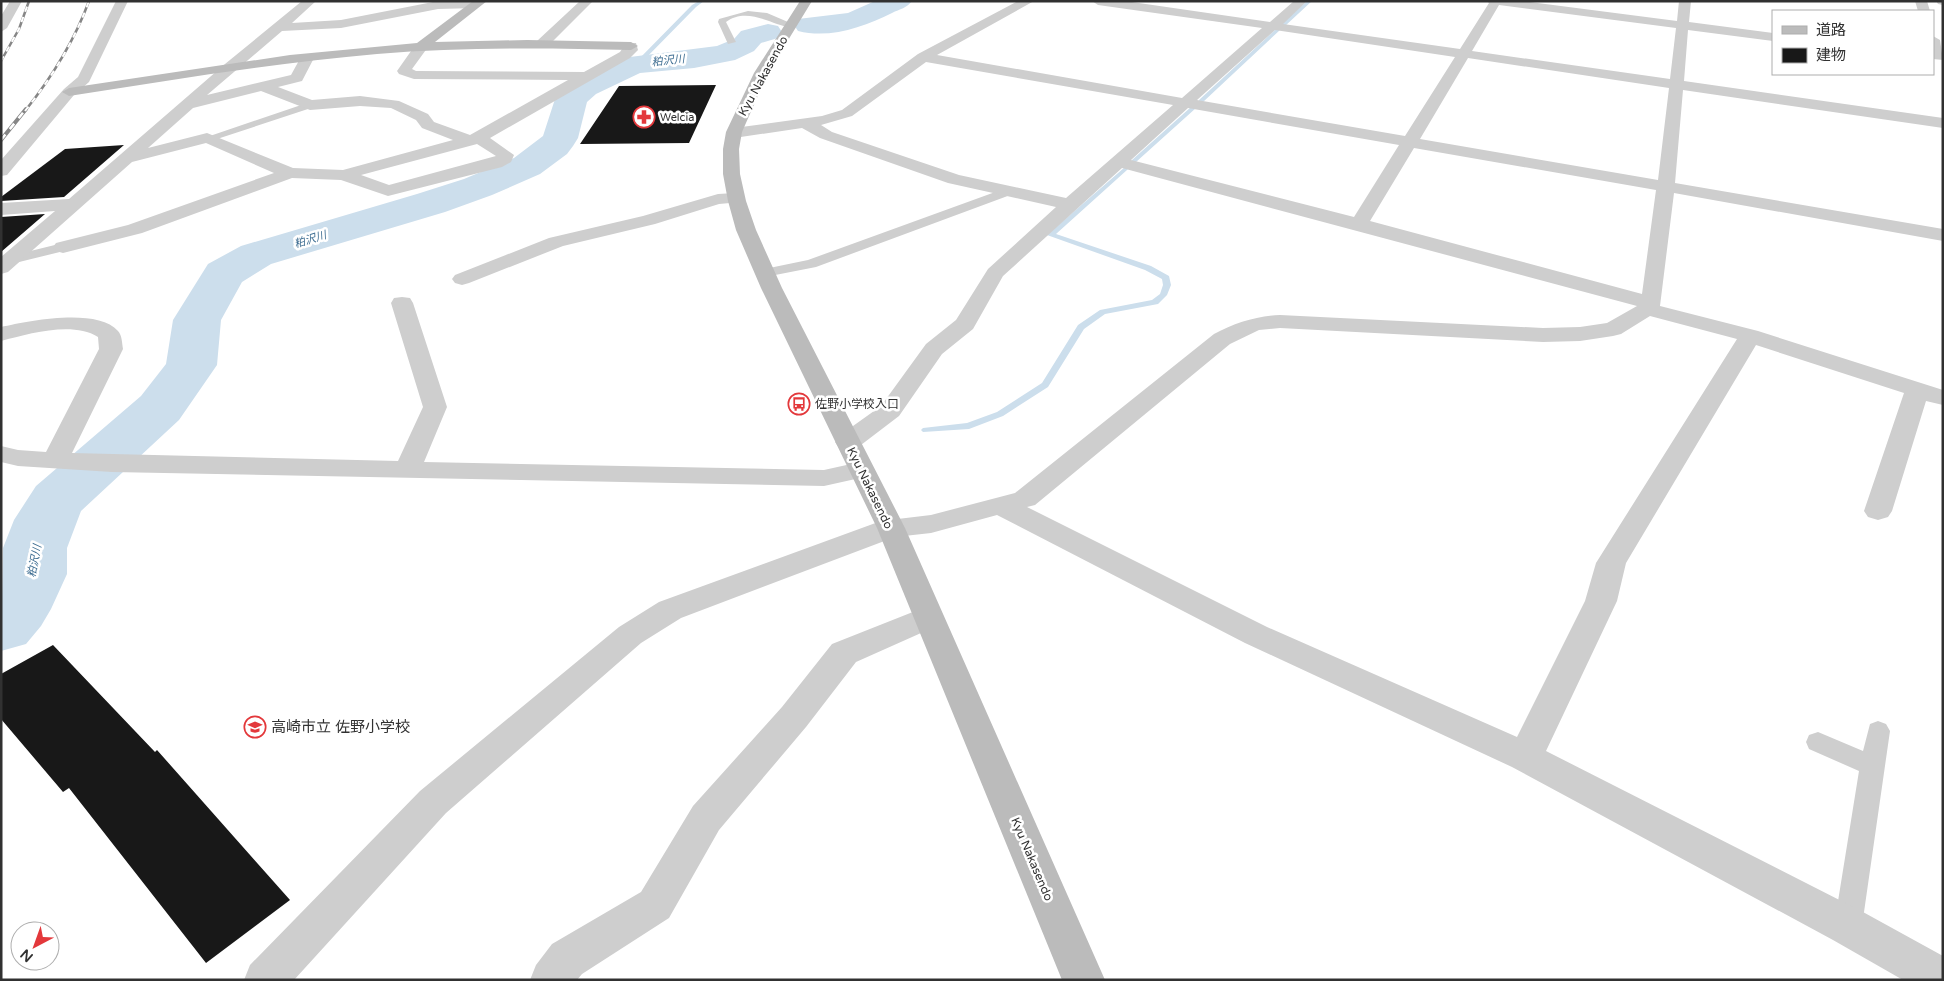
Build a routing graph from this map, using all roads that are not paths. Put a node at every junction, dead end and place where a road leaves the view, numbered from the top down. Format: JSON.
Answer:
{"nodes":[{"id":1,"x":16,"y":1,"type":"edge"},
{"id":2,"x":122,"y":1,"type":"edge"},
{"id":3,"x":310,"y":1,"type":"edge"},
{"id":4,"x":587,"y":1,"type":"edge"},
{"id":5,"x":806,"y":1,"type":"edge"},
{"id":6,"x":1028,"y":1,"type":"edge"},
{"id":7,"x":1098,"y":1,"type":"edge"},
{"id":8,"x":1301,"y":1,"type":"edge"},
{"id":9,"x":1495,"y":1,"type":"edge"},
{"id":10,"x":478,"y":3,"type":"edge"},
{"id":11,"x":736,"y":3,"type":"dead end"},
{"id":12,"x":1684,"y":13,"type":"edge"},
{"id":13,"x":742,"y":15,"type":"junction"},
{"id":14,"x":5,"y":17,"type":"edge"},
{"id":15,"x":791,"y":26,"type":"junction"},
{"id":16,"x":280,"y":27,"type":"junction"},
{"id":17,"x":1274,"y":27,"type":"junction"},
{"id":18,"x":1,"y":28,"type":"edge"},
{"id":19,"x":1772,"y":36,"type":"edge"},
{"id":20,"x":731,"y":42,"type":"dead end"},
{"id":21,"x":1934,"y":43,"type":"edge"},
{"id":22,"x":542,"y":44,"type":"junction"},
{"id":23,"x":631,"y":46,"type":"joint"},
{"id":24,"x":421,"y":47,"type":"junction"},
{"id":25,"x":1464,"y":54,"type":"junction"},
{"id":26,"x":923,"y":57,"type":"junction"},
{"id":27,"x":1938,"y":57,"type":"edge"},
{"id":28,"x":307,"y":58,"type":"junction"},
{"id":29,"x":230,"y":67,"type":"junction"},
{"id":30,"x":587,"y":76,"type":"junction"},
{"id":31,"x":1677,"y":85,"type":"junction"},
{"id":32,"x":262,"y":86,"type":"junction"},
{"id":33,"x":69,"y":92,"type":"junction"},
{"id":34,"x":191,"y":103,"type":"junction"},
{"id":35,"x":1188,"y":103,"type":"junction"},
{"id":36,"x":310,"y":105,"type":"junction"},
{"id":37,"x":805,"y":123,"type":"junction"},
{"id":38,"x":1943,"y":123,"type":"edge"},
{"id":39,"x":734,"y":133,"type":"junction"},
{"id":40,"x":210,"y":138,"type":"junction"},
{"id":41,"x":474,"y":139,"type":"junction"},
{"id":42,"x":1411,"y":142,"type":"junction"},
{"id":43,"x":128,"y":158,"type":"junction"},
{"id":44,"x":1120,"y":162,"type":"junction"},
{"id":45,"x":1,"y":171,"type":"edge"},
{"id":46,"x":290,"y":173,"type":"junction"},
{"id":47,"x":343,"y":175,"type":"junction"},
{"id":48,"x":1666,"y":186,"type":"junction"},
{"id":49,"x":1009,"y":191,"type":"junction"},
{"id":50,"x":735,"y":198,"type":"junction"},
{"id":51,"x":75,"y":204,"type":"junction"},
{"id":52,"x":1070,"y":204,"type":"junction"},
{"id":53,"x":1,"y":209,"type":"edge"},
{"id":54,"x":1359,"y":224,"type":"junction"},
{"id":55,"x":1943,"y":235,"type":"edge"},
{"id":56,"x":63,"y":247,"type":"joint"},
{"id":57,"x":6,"y":264,"type":"edge"},
{"id":58,"x":765,"y":273,"type":"junction"},
{"id":59,"x":462,"y":279,"type":"dead end"},
{"id":60,"x":402,"y":303,"type":"dead end"},
{"id":61,"x":1649,"y":306,"type":"junction"},
{"id":62,"x":1,"y":334,"type":"edge"},
{"id":63,"x":1750,"y":336,"type":"junction"},
{"id":64,"x":1917,"y":391,"type":"junction"},
{"id":65,"x":1943,"y":398,"type":"edge"},
{"id":66,"x":1,"y":454,"type":"edge"},
{"id":67,"x":854,"y":456,"type":"junction"},
{"id":68,"x":56,"y":459,"type":"junction"},
{"id":69,"x":406,"y":470,"type":"junction"},
{"id":70,"x":1001,"y":506,"type":"junction"},
{"id":71,"x":1878,"y":511,"type":"dead end"},
{"id":72,"x":891,"y":528,"type":"junction"},
{"id":73,"x":928,"y":617,"type":"junction"},
{"id":74,"x":1878,"y":731,"type":"dead end"},
{"id":75,"x":1818,"y":742,"type":"dead end"},
{"id":76,"x":1525,"y":758,"type":"junction"},
{"id":77,"x":1873,"y":766,"type":"junction"},
{"id":78,"x":1848,"y":926,"type":"junction"},
{"id":79,"x":1943,"y":979,"type":"edge"},
{"id":80,"x":266,"y":980,"type":"edge"},
{"id":81,"x":551,"y":980,"type":"edge"},
{"id":82,"x":1084,"y":980,"type":"edge"}],
"edges":[{"from":1,"to":14,"type":"street"},
{"from":2,"to":33,"type":"street"},
{"from":3,"to":16,"type":"street"},
{"from":4,"to":22,"type":"street"},
{"from":5,"to":15,"type":"main road","name":"Kyu Nakasendo"},
{"from":6,"to":26,"type":"street"},
{"from":7,"to":17,"type":"street"},
{"from":8,"to":17,"type":"street"},
{"from":9,"to":12,"type":"street"},
{"from":9,"to":25,"type":"street"},
{"from":10,"to":16,"type":"street"},
{"from":10,"to":24,"type":"main road"},
{"from":11,"to":13,"type":"lane"},
{"from":12,"to":19,"type":"street"},
{"from":12,"to":31,"type":"street"},
{"from":13,"to":15,"type":"lane"},
{"from":13,"to":20,"type":"lane"},
{"from":14,"to":18,"type":"street"},
{"from":15,"to":39,"type":"main road","name":"Kyu Nakasendo"},
{"from":16,"to":29,"type":"street"},
{"from":17,"to":25,"type":"street"},
{"from":17,"to":35,"type":"street"},
{"from":21,"to":27,"type":"street"},
{"from":22,"to":23,"type":"main road"},
{"from":22,"to":24,"type":"main road"},
{"from":23,"to":30,"type":"street"},
{"from":24,"to":28,"type":"main road"},
{"from":24,"to":30,"type":"street"},
{"from":25,"to":31,"type":"street"},
{"from":25,"to":42,"type":"street"},
{"from":26,"to":35,"type":"street"},
{"from":26,"to":37,"type":"street"},
{"from":28,"to":29,"type":"main road"},
{"from":28,"to":32,"type":"street"},
{"from":29,"to":33,"type":"main road"},
{"from":29,"to":34,"type":"street"},
{"from":30,"to":41,"type":"street"},
{"from":31,"to":38,"type":"street"},
{"from":31,"to":48,"type":"street"},
{"from":32,"to":34,"type":"street"},
{"from":32,"to":36,"type":"street"},
{"from":33,"to":45,"type":"street"},
{"from":34,"to":43,"type":"street"},
{"from":35,"to":42,"type":"street"},
{"from":35,"to":44,"type":"street"},
{"from":36,"to":40,"type":"lane"},
{"from":36,"to":41,"type":"street"},
{"from":37,"to":39,"type":"street"},
{"from":37,"to":49,"type":"street"},
{"from":39,"to":50,"type":"main road","name":"Kyu Nakasendo"},
{"from":40,"to":43,"type":"street"},
{"from":40,"to":46,"type":"street"},
{"from":41,"to":47,"type":"street"},
{"from":41,"to":47,"type":"street"},
{"from":42,"to":48,"type":"street"},
{"from":42,"to":54,"type":"street"},
{"from":43,"to":51,"type":"street"},
{"from":44,"to":52,"type":"street"},
{"from":44,"to":54,"type":"street"},
{"from":46,"to":47,"type":"street"},
{"from":46,"to":56,"type":"street"},
{"from":48,"to":55,"type":"street"},
{"from":48,"to":61,"type":"street"},
{"from":49,"to":52,"type":"street"},
{"from":49,"to":58,"type":"lane"},
{"from":50,"to":58,"type":"main road","name":"Kyu Nakasendo"},
{"from":50,"to":59,"type":"street"},
{"from":51,"to":53,"type":"street"},
{"from":51,"to":57,"type":"street"},
{"from":52,"to":67,"type":"street"},
{"from":54,"to":61,"type":"street"},
{"from":56,"to":57,"type":"lane"},
{"from":58,"to":67,"type":"main road","name":"Kyu Nakasendo"},
{"from":60,"to":69,"type":"street"},
{"from":61,"to":63,"type":"street"},
{"from":61,"to":70,"type":"street"},
{"from":62,"to":68,"type":"street"},
{"from":63,"to":64,"type":"street"},
{"from":63,"to":76,"type":"street"},
{"from":64,"to":65,"type":"street"},
{"from":64,"to":71,"type":"street"},
{"from":66,"to":68,"type":"street"},
{"from":67,"to":69,"type":"street"},
{"from":67,"to":72,"type":"main road","name":"Kyu Nakasendo"},
{"from":68,"to":69,"type":"street"},
{"from":70,"to":72,"type":"street"},
{"from":70,"to":76,"type":"street"},
{"from":72,"to":73,"type":"main road","name":"Kyu Nakasendo"},
{"from":72,"to":80,"type":"street"},
{"from":73,"to":81,"type":"street"},
{"from":73,"to":82,"type":"main road","name":"Kyu Nakasendo"},
{"from":74,"to":77,"type":"lane"},
{"from":75,"to":77,"type":"lane"},
{"from":76,"to":78,"type":"street"},
{"from":77,"to":78,"type":"lane"},
{"from":78,"to":79,"type":"street"}]}
